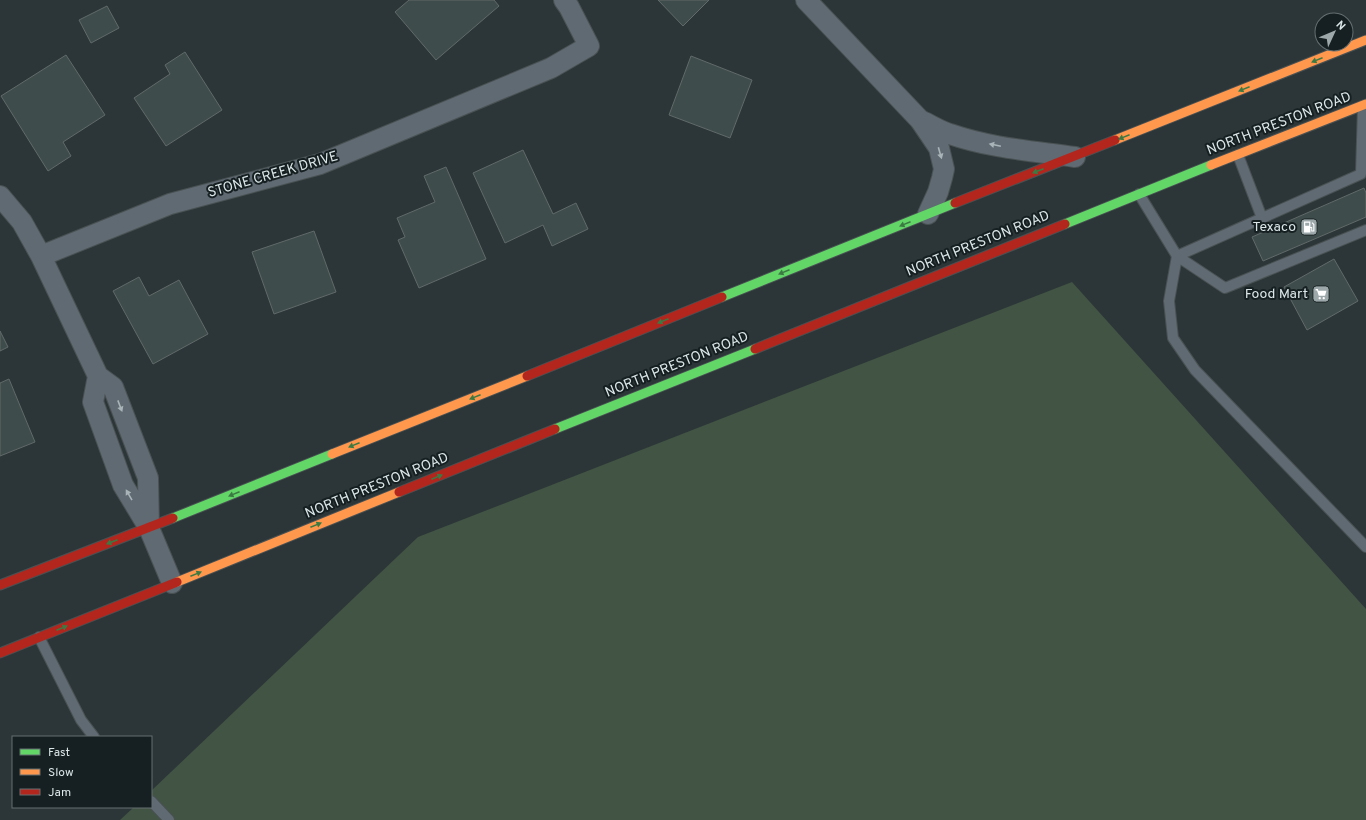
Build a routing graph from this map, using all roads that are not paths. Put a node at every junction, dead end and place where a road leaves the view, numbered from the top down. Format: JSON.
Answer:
{"nodes":[{"id":1,"x":564,"y":0,"type":"edge"},
{"id":2,"x":806,"y":0,"type":"edge"},
{"id":3,"x":1366,"y":40,"type":"edge"},
{"id":4,"x":1365,"y":105,"type":"edge"},
{"id":5,"x":920,"y":120,"type":"junction"},
{"id":6,"x":1238,"y":155,"type":"junction"},
{"id":7,"x":1075,"y":157,"type":"junction"},
{"id":8,"x":1364,"y":176,"type":"edge"},
{"id":9,"x":1139,"y":194,"type":"junction"},
{"id":10,"x":0,"y":196,"type":"edge"},
{"id":11,"x":928,"y":214,"type":"junction"},
{"id":12,"x":1262,"y":218,"type":"junction"},
{"id":13,"x":1366,"y":230,"type":"edge"},
{"id":14,"x":41,"y":256,"type":"junction"},
{"id":15,"x":1177,"y":256,"type":"junction"},
{"id":16,"x":149,"y":528,"type":"junction"},
{"id":17,"x":1366,"y":547,"type":"edge"},
{"id":18,"x":172,"y":584,"type":"junction"},
{"id":19,"x":0,"y":585,"type":"edge"},
{"id":20,"x":39,"y":637,"type":"junction"},
{"id":21,"x":0,"y":653,"type":"edge"},
{"id":22,"x":93,"y":736,"type":"edge"},
{"id":23,"x":152,"y":801,"type":"edge"},
{"id":24,"x":169,"y":820,"type":"edge"}],
"edges":[{"from":1,"to":14,"type":"street","name":"STONE CREEK DRIVE"},
{"from":2,"to":5,"type":"street"},
{"from":3,"to":7,"type":"main road","one_way":true},
{"from":4,"to":6,"type":"main road","name":"NORTH PRESTON ROAD"},
{"from":4,"to":8,"type":"lane"},
{"from":7,"to":5,"type":"street","one_way":true},
{"from":5,"to":11,"type":"street","one_way":true},
{"from":6,"to":9,"type":"main road","name":"NORTH PRESTON ROAD"},
{"from":6,"to":12,"type":"lane"},
{"from":7,"to":11,"type":"main road","one_way":true},
{"from":8,"to":12,"type":"lane"},
{"from":9,"to":15,"type":"lane"},
{"from":18,"to":9,"type":"main road","name":"NORTH PRESTON ROAD","one_way":true},
{"from":10,"to":14,"type":"street"},
{"from":11,"to":16,"type":"main road","one_way":true},
{"from":12,"to":15,"type":"lane"},
{"from":13,"to":15,"type":"lane"},
{"from":14,"to":16,"type":"street"},
{"from":15,"to":17,"type":"lane"},
{"from":16,"to":18,"type":"street"},
{"from":16,"to":19,"type":"main road","one_way":true},
{"from":20,"to":18,"type":"main road","name":"NORTH PRESTON ROAD","one_way":true},
{"from":20,"to":21,"type":"main road","name":"NORTH PRESTON ROAD"},
{"from":20,"to":22,"type":"lane"},
{"from":23,"to":24,"type":"lane"}]}
